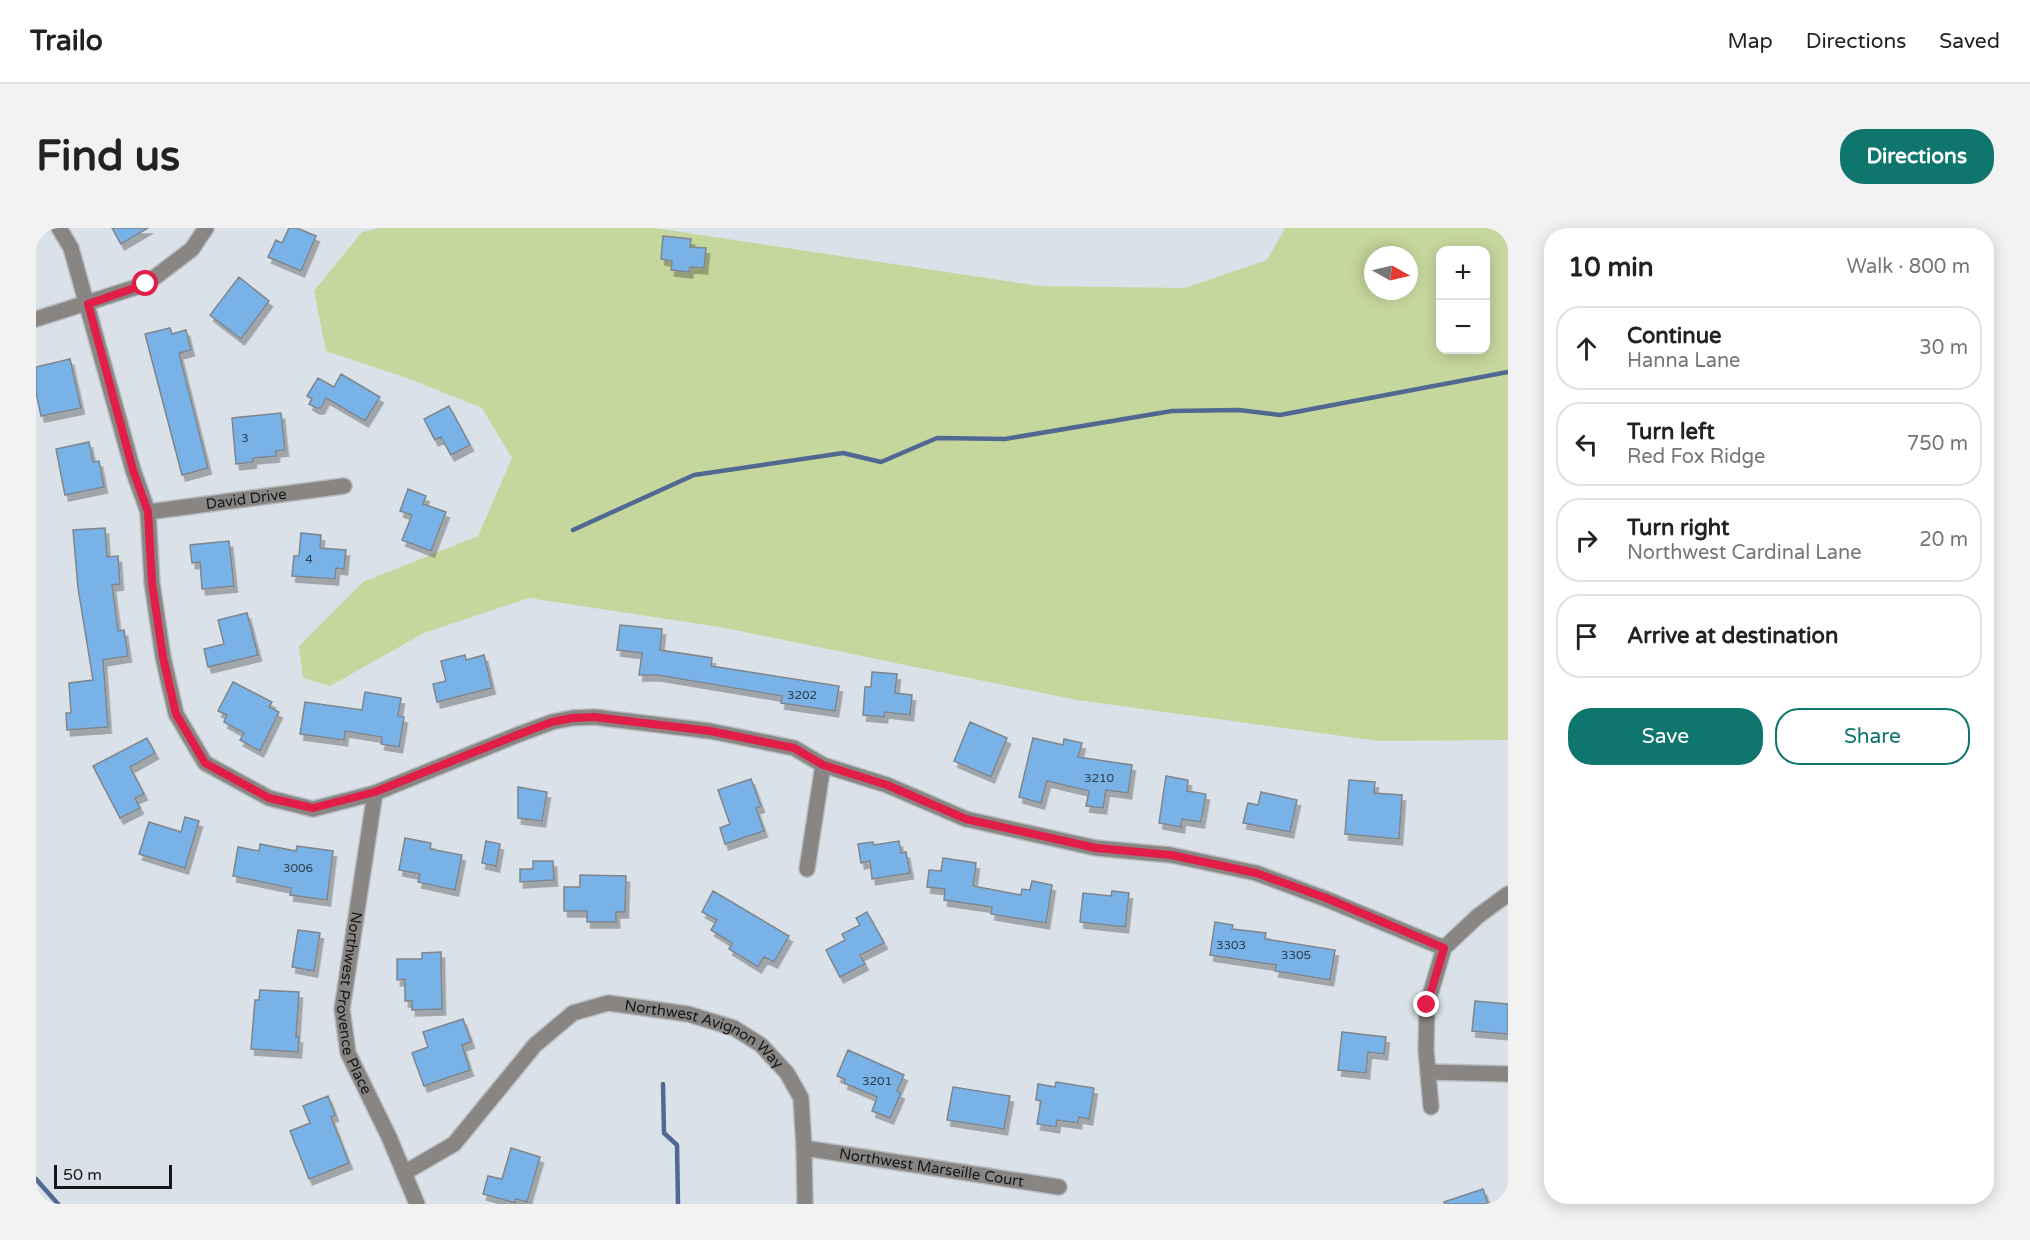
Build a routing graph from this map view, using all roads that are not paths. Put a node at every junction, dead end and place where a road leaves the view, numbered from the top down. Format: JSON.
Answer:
{"nodes":[{"id":1,"x":59,"y":228,"type":"edge"},
{"id":2,"x":206,"y":228,"type":"edge"},
{"id":3,"x":88,"y":304,"type":"junction"},
{"id":4,"x":36,"y":319,"type":"edge"},
{"id":5,"x":344,"y":486,"type":"dead end"},
{"id":6,"x":148,"y":512,"type":"junction"},
{"id":7,"x":823,"y":765,"type":"junction"},
{"id":8,"x":375,"y":792,"type":"junction"},
{"id":9,"x":807,"y":869,"type":"dead end"},
{"id":10,"x":1508,"y":894,"type":"edge"},
{"id":11,"x":1444,"y":948,"type":"junction"},
{"id":12,"x":1428,"y":1072,"type":"junction"},
{"id":13,"x":1508,"y":1074,"type":"edge"},
{"id":14,"x":1431,"y":1107,"type":"dead end"},
{"id":15,"x":804,"y":1148,"type":"junction"},
{"id":16,"x":404,"y":1173,"type":"junction"},
{"id":17,"x":1059,"y":1187,"type":"dead end"},
{"id":18,"x":417,"y":1204,"type":"edge"},
{"id":19,"x":805,"y":1204,"type":"edge"}],
"edges":[{"from":1,"to":3,"type":"street"},
{"from":2,"to":3,"type":"street"},
{"from":3,"to":4,"type":"street"},
{"from":3,"to":6,"type":"street"},
{"from":5,"to":6,"type":"street","name":"David Drive"},
{"from":6,"to":8,"type":"street"},
{"from":7,"to":8,"type":"street"},
{"from":7,"to":9,"type":"street"},
{"from":7,"to":11,"type":"street"},
{"from":8,"to":16,"type":"street","name":"Northwest Provence Place"},
{"from":10,"to":11,"type":"street"},
{"from":11,"to":12,"type":"street"},
{"from":12,"to":13,"type":"street"},
{"from":12,"to":14,"type":"street"},
{"from":15,"to":16,"type":"street","name":"Northwest Avignon Way"},
{"from":15,"to":17,"type":"street","name":"Northwest Marseille Court"},
{"from":15,"to":19,"type":"street","name":"Northwest Avignon Way"},
{"from":16,"to":18,"type":"street","name":"Northwest Provence Place"}]}
